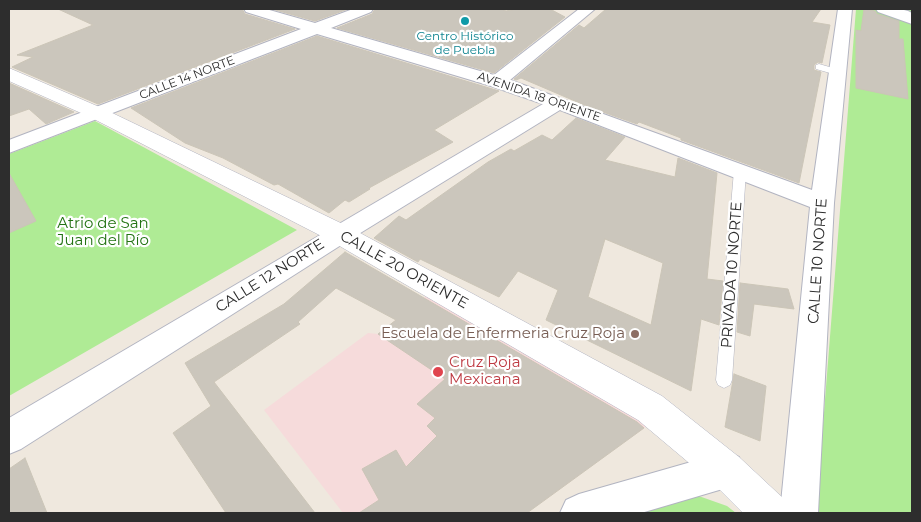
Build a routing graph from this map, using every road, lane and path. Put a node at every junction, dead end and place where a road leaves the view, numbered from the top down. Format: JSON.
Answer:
{"nodes":[{"id":1,"x":251,"y":9,"type":"edge"},
{"id":2,"x":366,"y":9,"type":"edge"},
{"id":3,"x":588,"y":9,"type":"edge"},
{"id":4,"x":882,"y":9,"type":"edge"},
{"id":5,"x":848,"y":10,"type":"edge"},
{"id":6,"x":912,"y":19,"type":"edge"},
{"id":7,"x":316,"y":28,"type":"junction"},
{"id":8,"x":9,"y":74,"type":"edge"},
{"id":9,"x":497,"y":82,"type":"junction"},
{"id":10,"x":558,"y":103,"type":"junction"},
{"id":11,"x":97,"y":113,"type":"junction"},
{"id":12,"x":9,"y":147,"type":"edge"},
{"id":13,"x":740,"y":171,"type":"junction"},
{"id":14,"x":822,"y":203,"type":"junction"},
{"id":15,"x":340,"y":234,"type":"junction"},
{"id":16,"x":724,"y":380,"type":"dead end"},
{"id":17,"x":9,"y":437,"type":"edge"},
{"id":18,"x":726,"y":470,"type":"junction"},
{"id":19,"x":579,"y":513,"type":"edge"},
{"id":20,"x":770,"y":513,"type":"edge"},
{"id":21,"x":799,"y":513,"type":"edge"}],
"edges":[{"from":1,"to":7,"type":"street","name":"AVENIDA 18 ORIENTE"},
{"from":2,"to":7,"type":"street","name":"CALLE 14 NORTE"},
{"from":3,"to":9,"type":"street"},
{"from":4,"to":6,"type":"street"},
{"from":5,"to":14,"type":"street","name":"CALLE 10 NORTE"},
{"from":7,"to":9,"type":"street","name":"AVENIDA 18 ORIENTE"},
{"from":7,"to":11,"type":"street","name":"CALLE 14 NORTE"},
{"from":8,"to":11,"type":"street","name":"CALLE 20 ORIENTE"},
{"from":9,"to":10,"type":"street","name":"AVENIDA 18 ORIENTE"},
{"from":10,"to":13,"type":"street","name":"AVENIDA 18 ORIENTE"},
{"from":10,"to":15,"type":"street","name":"CALLE 12 NORTE"},
{"from":11,"to":12,"type":"street","name":"CALLE 14 NORTE"},
{"from":11,"to":15,"type":"street","name":"CALLE 20 ORIENTE"},
{"from":13,"to":14,"type":"street","name":"AVENIDA 18 ORIENTE"},
{"from":13,"to":16,"type":"lane","name":"PRIVADA 10 NORTE"},
{"from":14,"to":21,"type":"street","name":"CALLE 10 NORTE"},
{"from":15,"to":17,"type":"street","name":"CALLE 12 NORTE"},
{"from":15,"to":18,"type":"street","name":"CALLE 20 ORIENTE"},
{"from":18,"to":19,"type":"street"},
{"from":18,"to":20,"type":"street","name":"CALLE 20 ORIENTE"}]}
